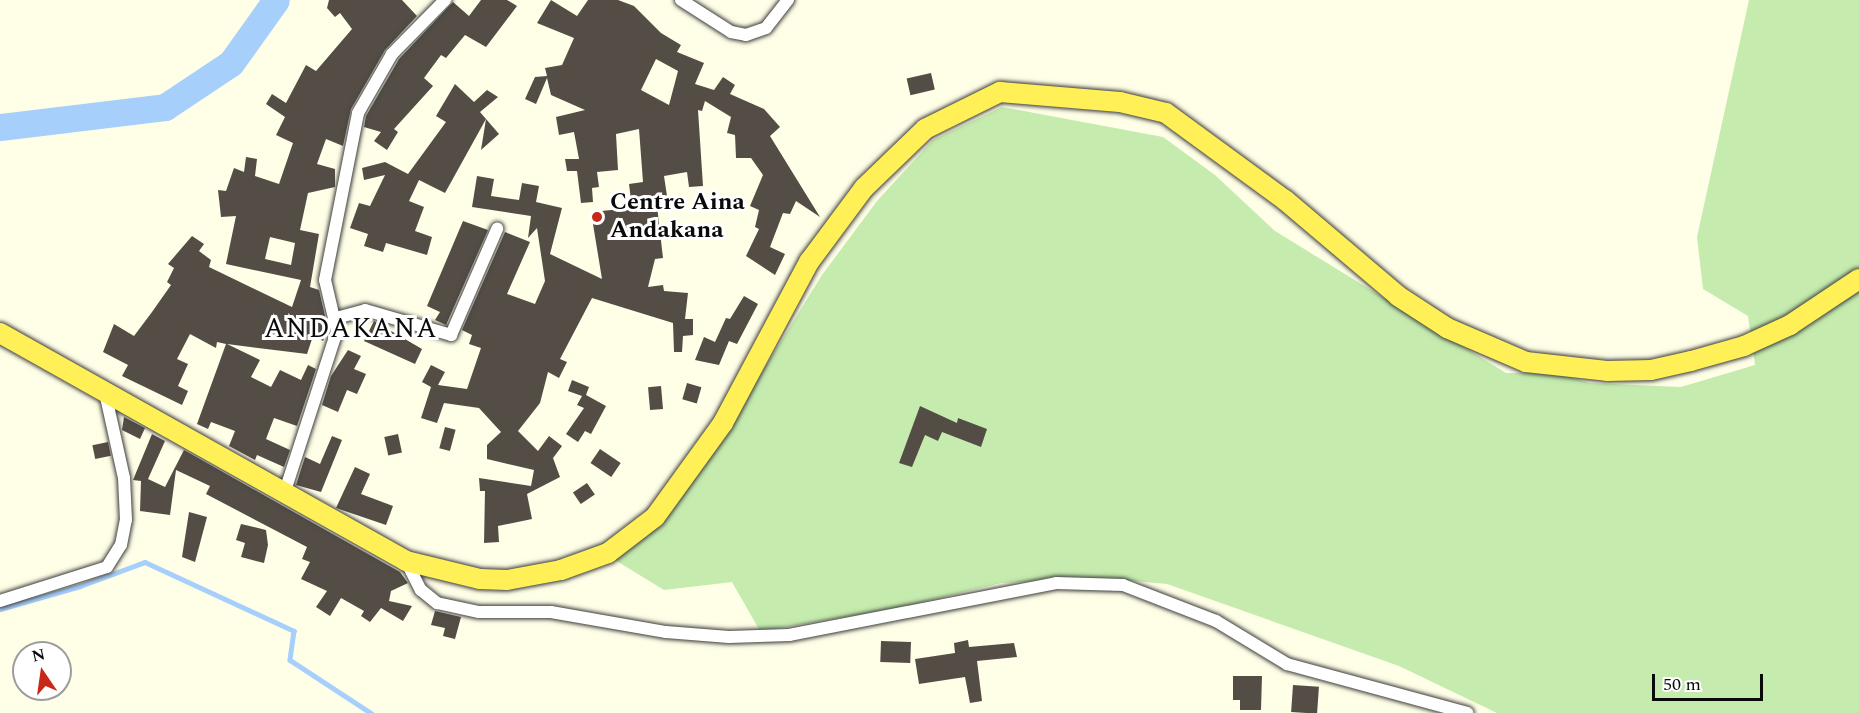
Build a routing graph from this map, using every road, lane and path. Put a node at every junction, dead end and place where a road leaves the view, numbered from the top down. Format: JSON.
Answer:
{"nodes":[{"id":1,"x":445,"y":0,"type":"edge"},
{"id":2,"x":681,"y":0,"type":"edge"},
{"id":3,"x":788,"y":0,"type":"edge"},
{"id":4,"x":497,"y":229,"type":"dead end"},
{"id":5,"x":1859,"y":279,"type":"edge"},
{"id":6,"x":336,"y":318,"type":"junction"},
{"id":7,"x":0,"y":333,"type":"edge"},
{"id":8,"x":105,"y":392,"type":"junction"},
{"id":9,"x":285,"y":491,"type":"junction"},
{"id":10,"x":406,"y":561,"type":"junction"},
{"id":11,"x":0,"y":601,"type":"edge"},
{"id":12,"x":1467,"y":713,"type":"edge"}],
"edges":[{"from":1,"to":6,"type":"street"},
{"from":2,"to":3,"type":"street"},
{"from":4,"to":6,"type":"street"},
{"from":5,"to":10,"type":"main road"},
{"from":6,"to":9,"type":"street"},
{"from":7,"to":8,"type":"main road"},
{"from":8,"to":9,"type":"main road"},
{"from":8,"to":11,"type":"street"},
{"from":9,"to":10,"type":"main road"},
{"from":10,"to":12,"type":"street"}]}
